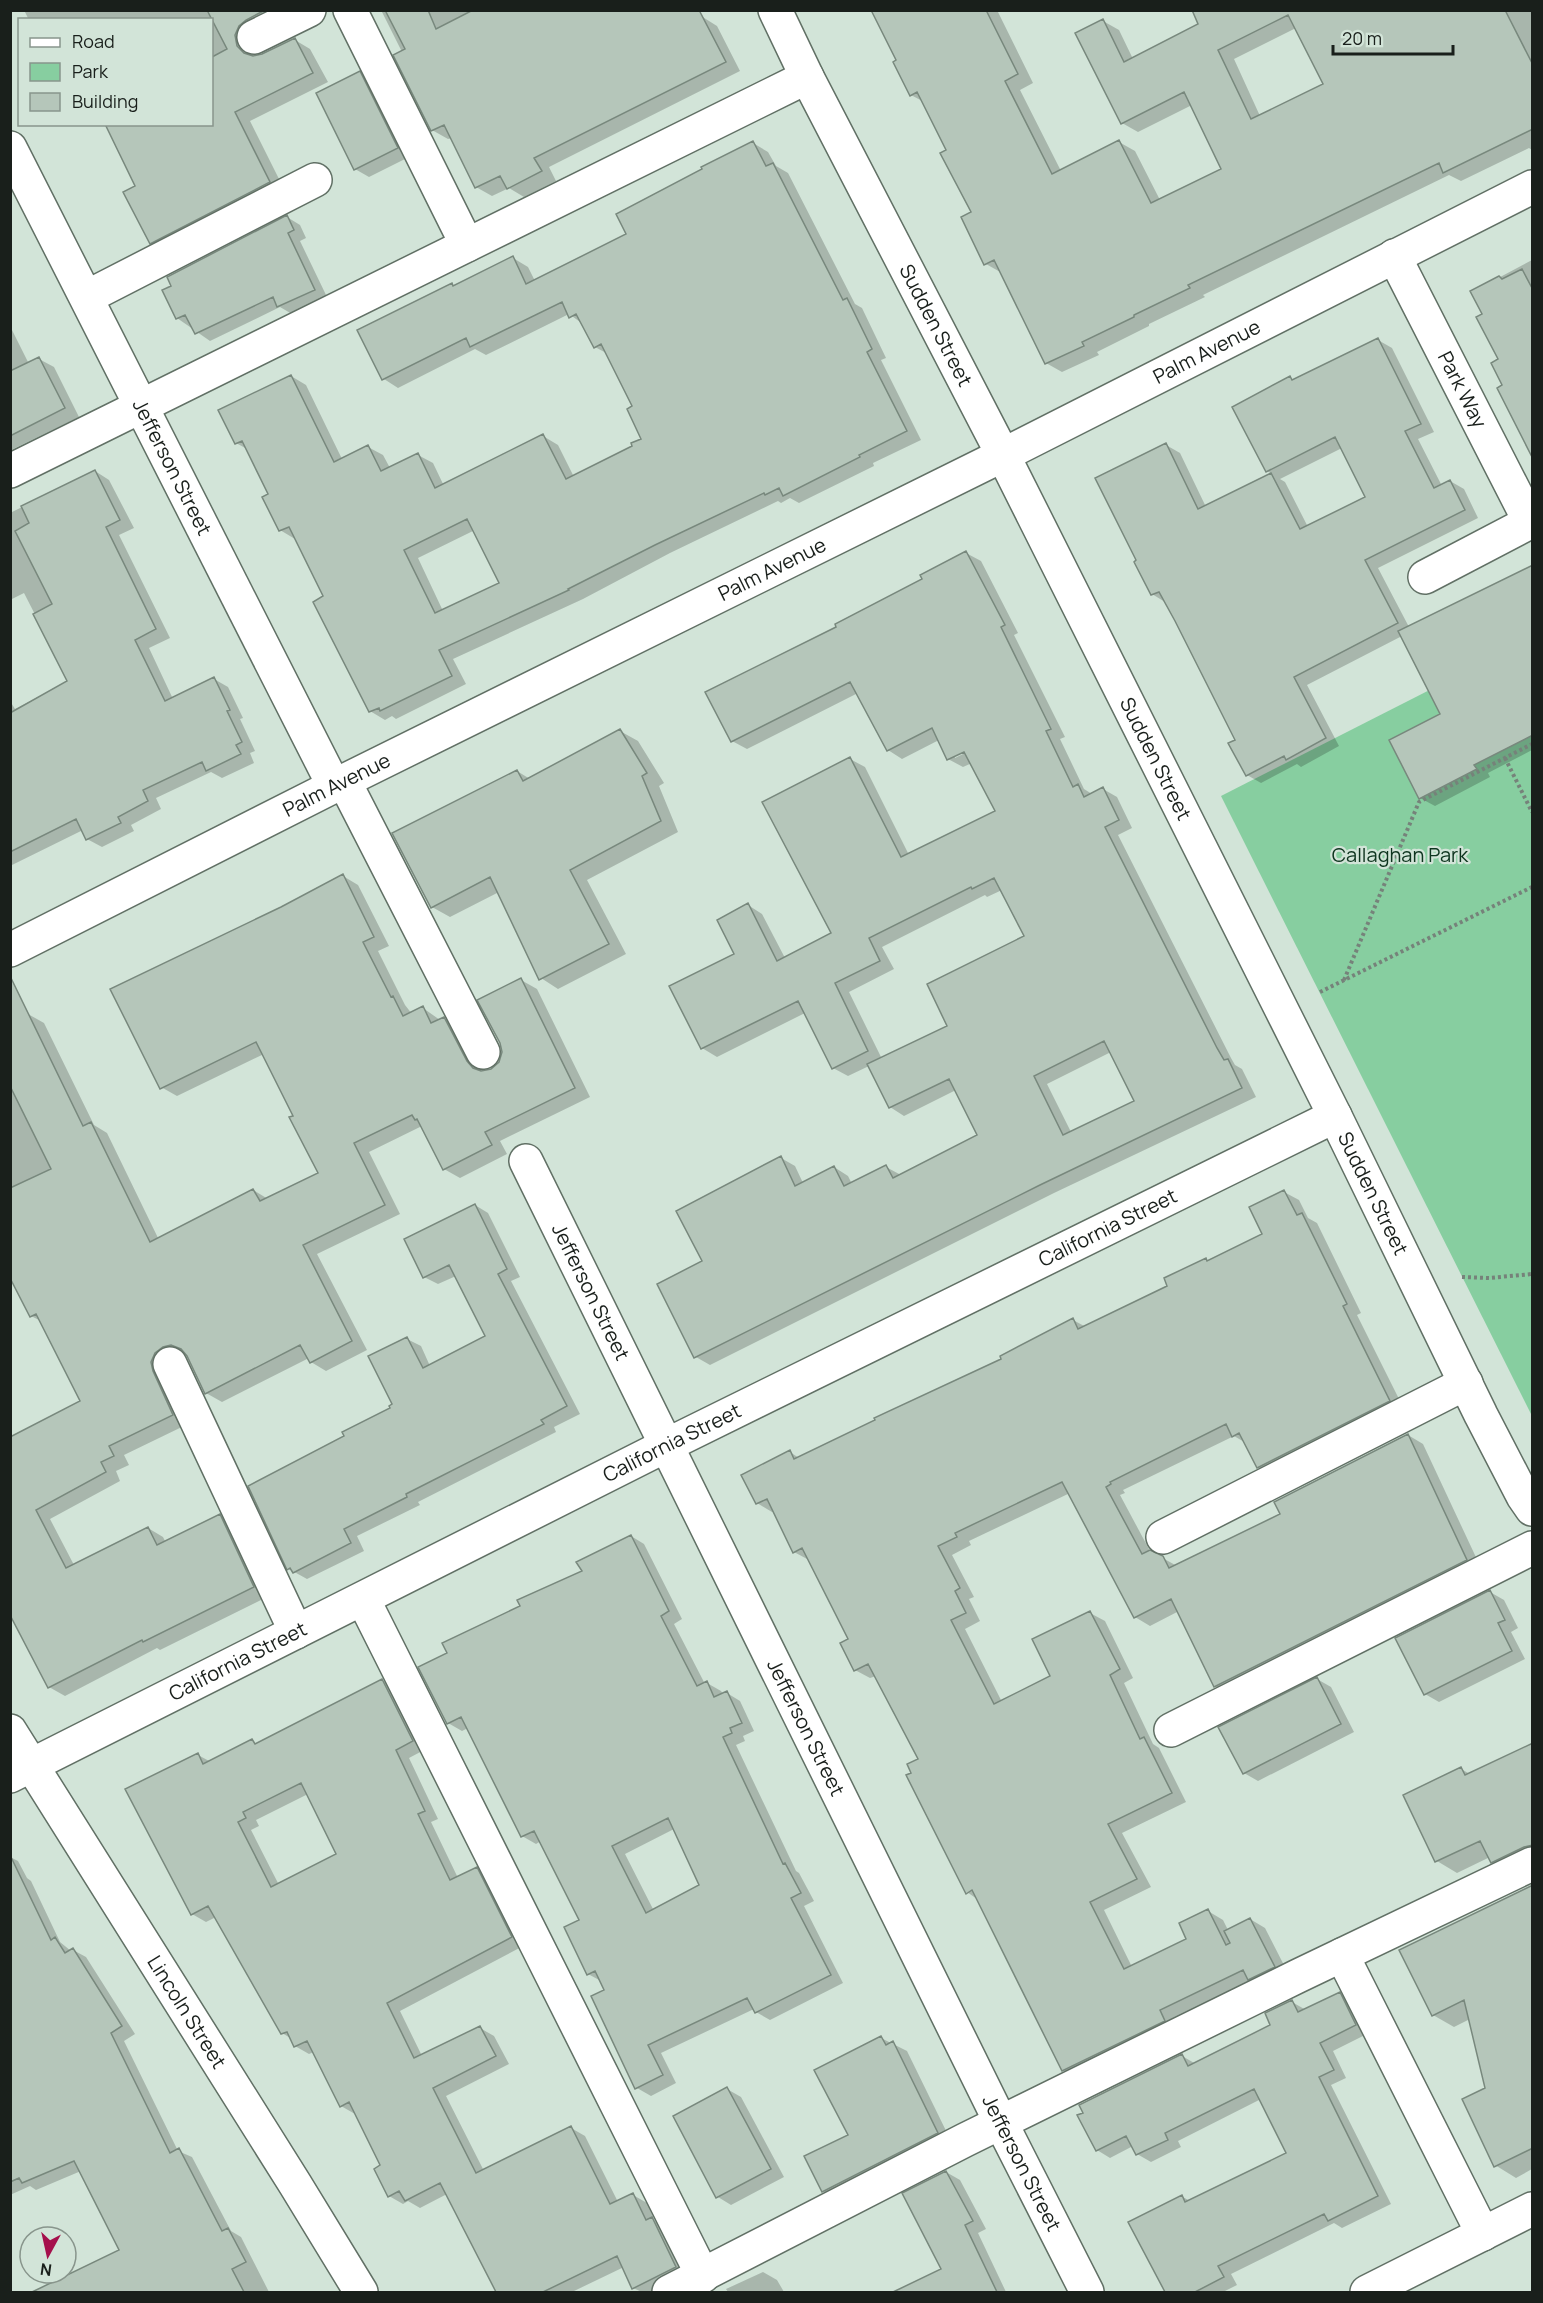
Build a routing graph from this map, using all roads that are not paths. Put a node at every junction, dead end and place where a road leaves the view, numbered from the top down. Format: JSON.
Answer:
{"nodes":[{"id":1,"x":309,"y":10,"type":"edge"},
{"id":2,"x":350,"y":10,"type":"edge"},
{"id":3,"x":775,"y":10,"type":"edge"},
{"id":4,"x":254,"y":37,"type":"dead end"},
{"id":5,"x":807,"y":77,"type":"junction"},
{"id":6,"x":10,"y":148,"type":"edge"},
{"id":7,"x":315,"y":180,"type":"dead end"},
{"id":8,"x":1533,"y":187,"type":"edge"},
{"id":9,"x":467,"y":245,"type":"junction"},
{"id":10,"x":1394,"y":256,"type":"junction"},
{"id":11,"x":87,"y":297,"type":"junction"},
{"id":12,"x":143,"y":406,"type":"junction"},
{"id":13,"x":1003,"y":455,"type":"junction"},
{"id":14,"x":10,"y":471,"type":"edge"},
{"id":15,"x":1531,"y":521,"type":"edge"},
{"id":16,"x":1425,"y":577,"type":"dead end"},
{"id":17,"x":339,"y":784,"type":"junction"},
{"id":18,"x":10,"y":950,"type":"edge"},
{"id":19,"x":483,"y":1052,"type":"dead end"},
{"id":20,"x":1335,"y":1116,"type":"junction"},
{"id":21,"x":526,"y":1161,"type":"dead end"},
{"id":22,"x":170,"y":1364,"type":"dead end"},
{"id":23,"x":1466,"y":1383,"type":"junction"},
{"id":24,"x":667,"y":1445,"type":"junction"},
{"id":25,"x":1533,"y":1509,"type":"edge"},
{"id":26,"x":1163,"y":1537,"type":"dead end"},
{"id":27,"x":1533,"y":1548,"type":"edge"},
{"id":28,"x":363,"y":1599,"type":"junction"},
{"id":29,"x":296,"y":1632,"type":"junction"},
{"id":30,"x":1171,"y":1730,"type":"dead end"},
{"id":31,"x":10,"y":1731,"type":"edge"},
{"id":32,"x":21,"y":1771,"type":"edge"},
{"id":33,"x":1533,"y":1864,"type":"edge"},
{"id":34,"x":1342,"y":1954,"type":"junction"},
{"id":35,"x":1001,"y":2123,"type":"junction"},
{"id":36,"x":1533,"y":2209,"type":"edge"},
{"id":37,"x":1483,"y":2234,"type":"junction"},
{"id":38,"x":703,"y":2276,"type":"junction"},
{"id":39,"x":361,"y":2292,"type":"edge"},
{"id":40,"x":669,"y":2292,"type":"edge"},
{"id":41,"x":1087,"y":2292,"type":"edge"},
{"id":42,"x":1368,"y":2292,"type":"edge"}],
"edges":[{"from":1,"to":4,"type":"street"},
{"from":2,"to":9,"type":"street"},
{"from":3,"to":5,"type":"street","name":"Sudden Street"},
{"from":5,"to":9,"type":"street"},
{"from":5,"to":13,"type":"street","name":"Sudden Street"},
{"from":6,"to":11,"type":"street","name":"Jefferson Street"},
{"from":7,"to":11,"type":"street"},
{"from":8,"to":10,"type":"street","name":"Palm Avenue"},
{"from":9,"to":12,"type":"street"},
{"from":10,"to":13,"type":"street","name":"Palm Avenue"},
{"from":10,"to":15,"type":"street","name":"Park Way"},
{"from":11,"to":12,"type":"street","name":"Jefferson Street"},
{"from":12,"to":14,"type":"street"},
{"from":12,"to":17,"type":"street","name":"Jefferson Street"},
{"from":13,"to":17,"type":"street","name":"Palm Avenue"},
{"from":13,"to":20,"type":"street","name":"Sudden Street"},
{"from":15,"to":16,"type":"street","name":"Park Way"},
{"from":17,"to":18,"type":"street","name":"Palm Avenue"},
{"from":17,"to":19,"type":"street","name":"Jefferson Street"},
{"from":20,"to":23,"type":"street","name":"Sudden Street"},
{"from":20,"to":24,"type":"street","name":"California Street"},
{"from":21,"to":24,"type":"street","name":"Jefferson Street"},
{"from":22,"to":29,"type":"street"},
{"from":23,"to":25,"type":"street","name":"Sudden Street"},
{"from":23,"to":26,"type":"street"},
{"from":24,"to":28,"type":"street","name":"California Street"},
{"from":24,"to":35,"type":"street","name":"Jefferson Street"},
{"from":27,"to":30,"type":"street"},
{"from":28,"to":29,"type":"street","name":"California Street"},
{"from":28,"to":38,"type":"street"},
{"from":29,"to":32,"type":"street","name":"California Street"},
{"from":31,"to":32,"type":"street","name":"Lincoln Street"},
{"from":32,"to":39,"type":"street","name":"Lincoln Street"},
{"from":33,"to":34,"type":"street"},
{"from":34,"to":35,"type":"street"},
{"from":34,"to":37,"type":"street"},
{"from":35,"to":38,"type":"street"},
{"from":35,"to":41,"type":"street","name":"Jefferson Street"},
{"from":36,"to":37,"type":"street"},
{"from":37,"to":42,"type":"street"},
{"from":38,"to":40,"type":"street"}]}
